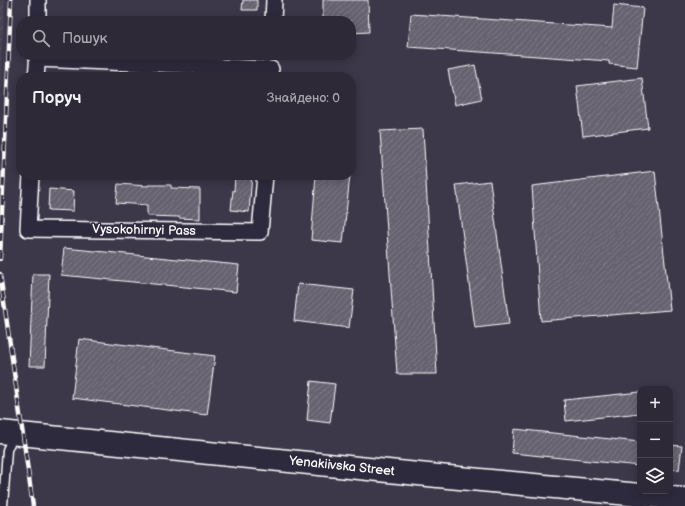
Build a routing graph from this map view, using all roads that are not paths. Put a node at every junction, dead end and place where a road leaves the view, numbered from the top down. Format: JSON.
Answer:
{"nodes":[{"id":1,"x":38,"y":0,"type":"edge"},
{"id":2,"x":274,"y":0,"type":"edge"},
{"id":3,"x":38,"y":16,"type":"edge"},
{"id":4,"x":273,"y":16,"type":"edge"},
{"id":5,"x":38,"y":60,"type":"edge"},
{"id":6,"x":108,"y":60,"type":"edge"},
{"id":7,"x":271,"y":67,"type":"edge"},
{"id":8,"x":36,"y":72,"type":"edge"},
{"id":9,"x":31,"y":180,"type":"edge"},
{"id":10,"x":265,"y":180,"type":"edge"},
{"id":11,"x":7,"y":433,"type":"edge"},
{"id":12,"x":685,"y":499,"type":"edge"},
{"id":13,"x":3,"y":506,"type":"edge"}],
"edges":[{"from":1,"to":3,"type":"street"},
{"from":2,"to":4,"type":"street"},
{"from":5,"to":8,"type":"street"},
{"from":6,"to":7,"type":"street"},
{"from":9,"to":10,"type":"street","name":"Vysokohirnyi Pass"},
{"from":11,"to":12,"type":"street","name":"Yenakiivska Street"},
{"from":11,"to":13,"type":"lane"}]}
